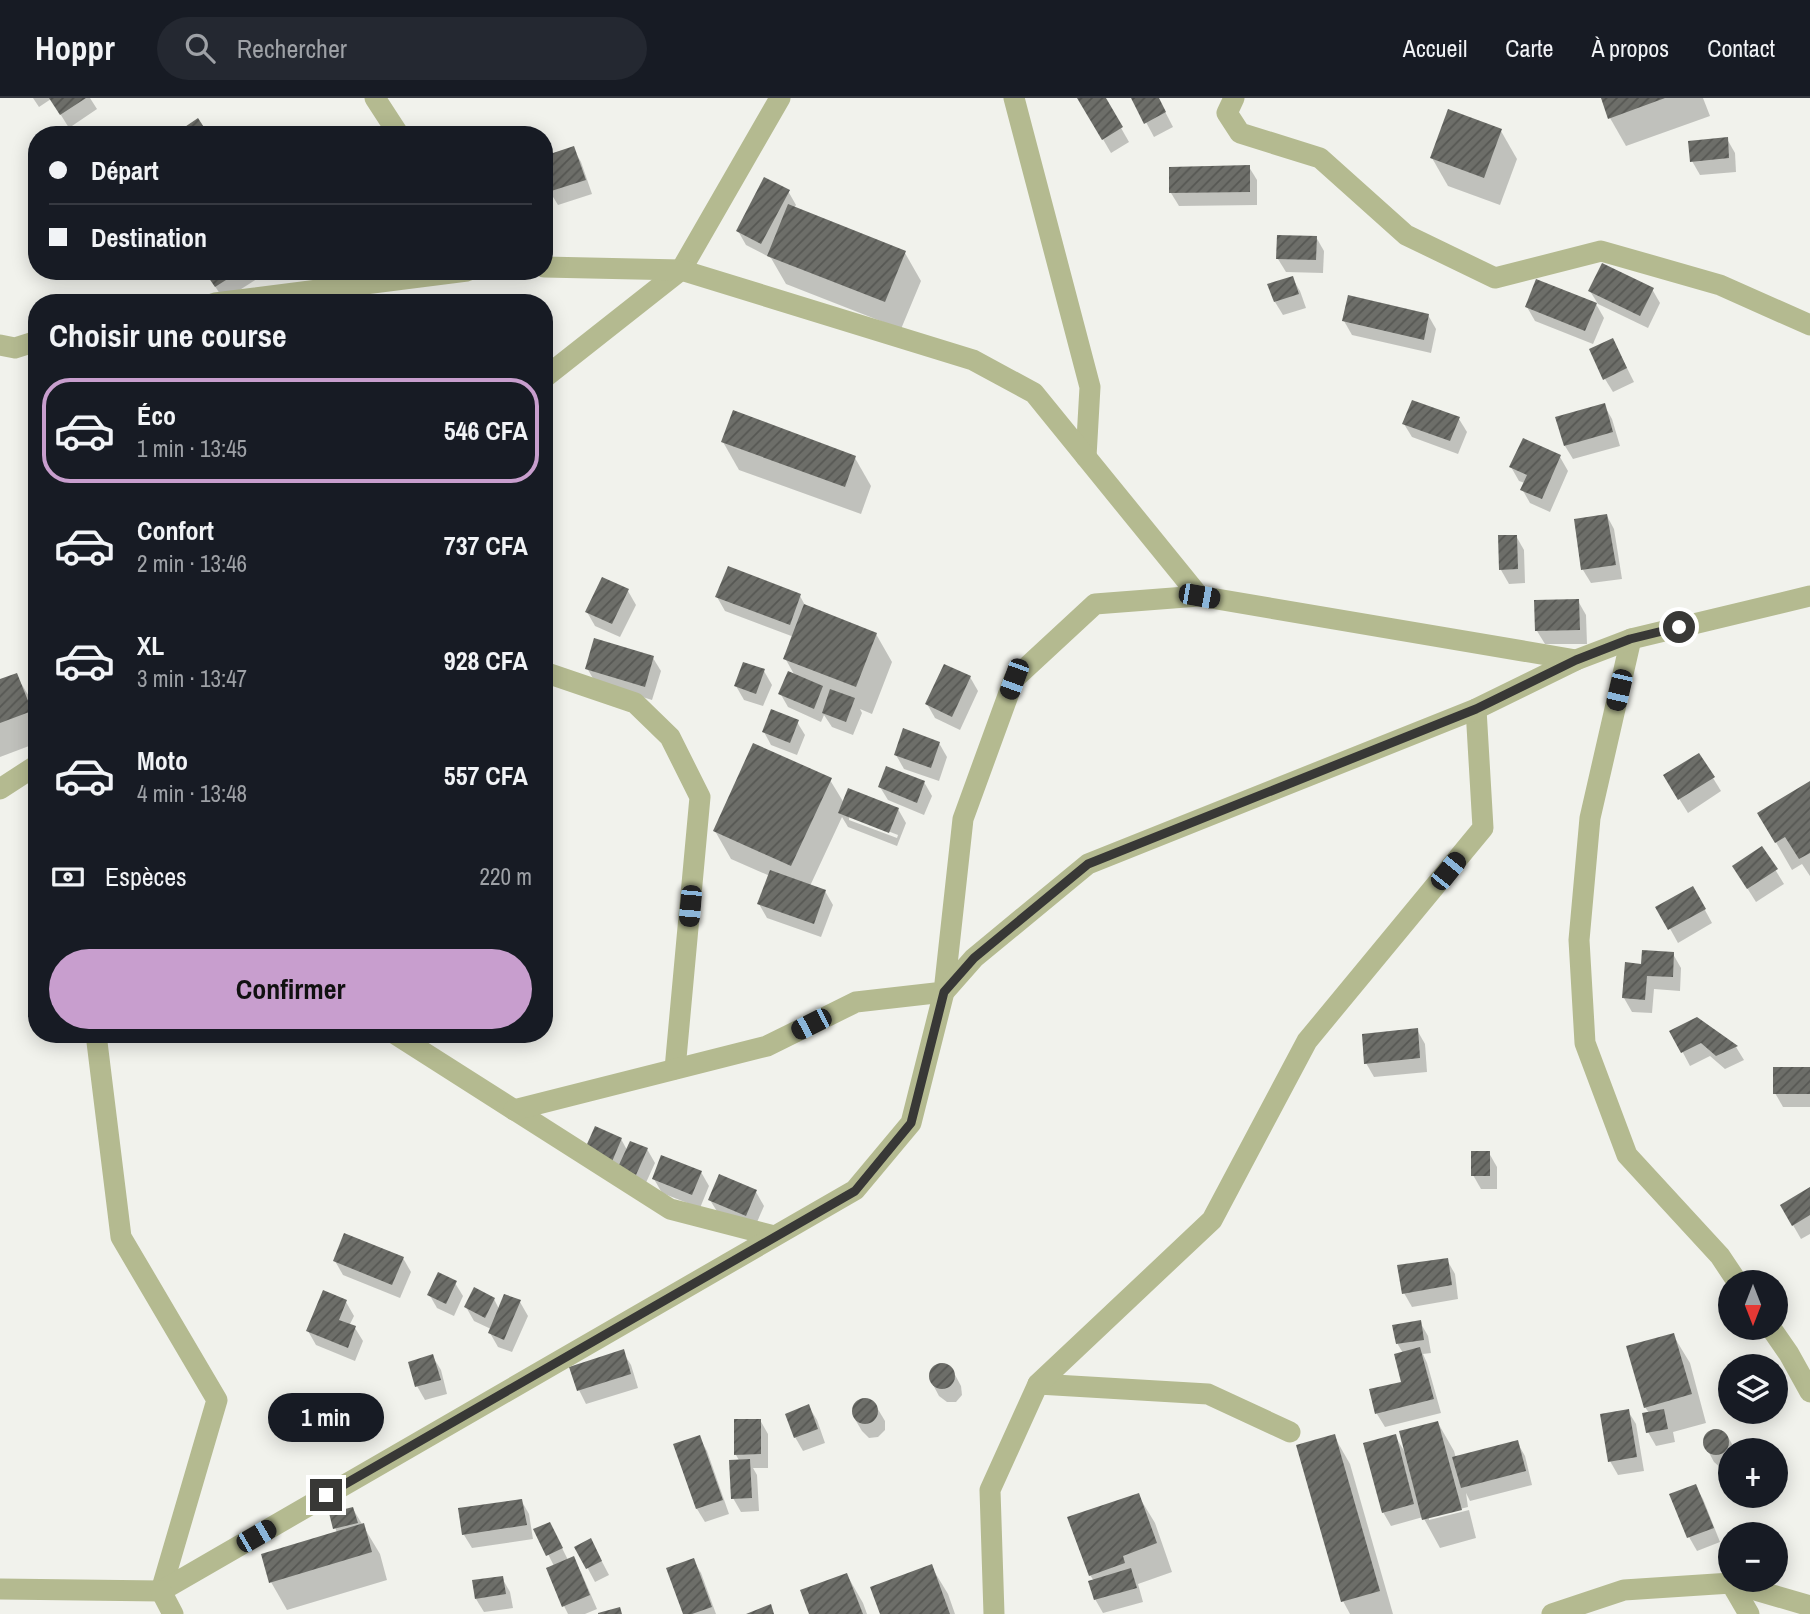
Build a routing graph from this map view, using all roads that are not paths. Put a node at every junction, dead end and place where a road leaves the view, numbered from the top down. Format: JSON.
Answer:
{"nodes":[{"id":1,"x":375,"y":98,"type":"edge"},
{"id":2,"x":780,"y":98,"type":"edge"},
{"id":3,"x":1014,"y":98,"type":"edge"},
{"id":4,"x":1234,"y":98,"type":"edge"},
{"id":5,"x":393,"y":126,"type":"edge"},
{"id":6,"x":553,"y":267,"type":"edge"},
{"id":7,"x":681,"y":270,"type":"junction"},
{"id":8,"x":396,"y":280,"type":"edge"},
{"id":9,"x":286,"y":294,"type":"edge"},
{"id":10,"x":1810,"y":325,"type":"edge"},
{"id":11,"x":28,"y":344,"type":"edge"},
{"id":12,"x":5,"y":350,"type":"edge"},
{"id":13,"x":553,"y":371,"type":"edge"},
{"id":14,"x":1086,"y":457,"type":"junction"},
{"id":15,"x":1199,"y":596,"type":"junction"},
{"id":16,"x":1810,"y":596,"type":"edge"},
{"id":17,"x":1630,"y":639,"type":"junction"},
{"id":18,"x":1576,"y":660,"type":"junction"},
{"id":19,"x":553,"y":675,"type":"edge"},
{"id":20,"x":1476,"y":709,"type":"junction"},
{"id":21,"x":28,"y":771,"type":"edge"},
{"id":22,"x":0,"y":789,"type":"edge"},
{"id":23,"x":944,"y":992,"type":"junction"},
{"id":24,"x":97,"y":1043,"type":"edge"},
{"id":25,"x":409,"y":1043,"type":"edge"},
{"id":26,"x":675,"y":1069,"type":"junction"},
{"id":27,"x":514,"y":1110,"type":"junction"},
{"id":28,"x":774,"y":1236,"type":"junction"},
{"id":29,"x":1729,"y":1270,"type":"edge"},
{"id":30,"x":1779,"y":1340,"type":"edge"},
{"id":31,"x":1038,"y":1384,"type":"junction"},
{"id":32,"x":1810,"y":1392,"type":"edge"},
{"id":33,"x":1290,"y":1432,"type":"dead end"},
{"id":34,"x":1718,"y":1584,"type":"edge"},
{"id":35,"x":0,"y":1589,"type":"edge"},
{"id":36,"x":161,"y":1591,"type":"junction"},
{"id":37,"x":1736,"y":1592,"type":"edge"},
{"id":38,"x":1762,"y":1592,"type":"edge"},
{"id":39,"x":1810,"y":1606,"type":"edge"},
{"id":40,"x":173,"y":1614,"type":"edge"},
{"id":41,"x":994,"y":1614,"type":"edge"},
{"id":42,"x":1552,"y":1614,"type":"edge"},
{"id":43,"x":1749,"y":1614,"type":"edge"}],
"edges":[{"from":1,"to":5,"type":"street"},
{"from":2,"to":7,"type":"street"},
{"from":3,"to":14,"type":"street"},
{"from":4,"to":10,"type":"street"},
{"from":6,"to":7,"type":"street"},
{"from":7,"to":13,"type":"street"},
{"from":7,"to":14,"type":"street"},
{"from":8,"to":9,"type":"street"},
{"from":11,"to":12,"type":"street"},
{"from":14,"to":15,"type":"street"},
{"from":15,"to":18,"type":"street"},
{"from":15,"to":23,"type":"street"},
{"from":16,"to":17,"type":"street"},
{"from":17,"to":18,"type":"street"},
{"from":17,"to":29,"type":"street"},
{"from":18,"to":20,"type":"street"},
{"from":19,"to":26,"type":"street"},
{"from":20,"to":23,"type":"street"},
{"from":20,"to":31,"type":"street"},
{"from":21,"to":22,"type":"street"},
{"from":23,"to":26,"type":"street"},
{"from":23,"to":28,"type":"street"},
{"from":24,"to":36,"type":"street"},
{"from":25,"to":27,"type":"street"},
{"from":26,"to":27,"type":"street"},
{"from":27,"to":28,"type":"street"},
{"from":28,"to":36,"type":"street"},
{"from":30,"to":32,"type":"street"},
{"from":31,"to":33,"type":"street"},
{"from":31,"to":41,"type":"street"},
{"from":34,"to":42,"type":"street"},
{"from":35,"to":36,"type":"street"},
{"from":36,"to":40,"type":"street"},
{"from":37,"to":43,"type":"street"},
{"from":38,"to":39,"type":"street"}]}
